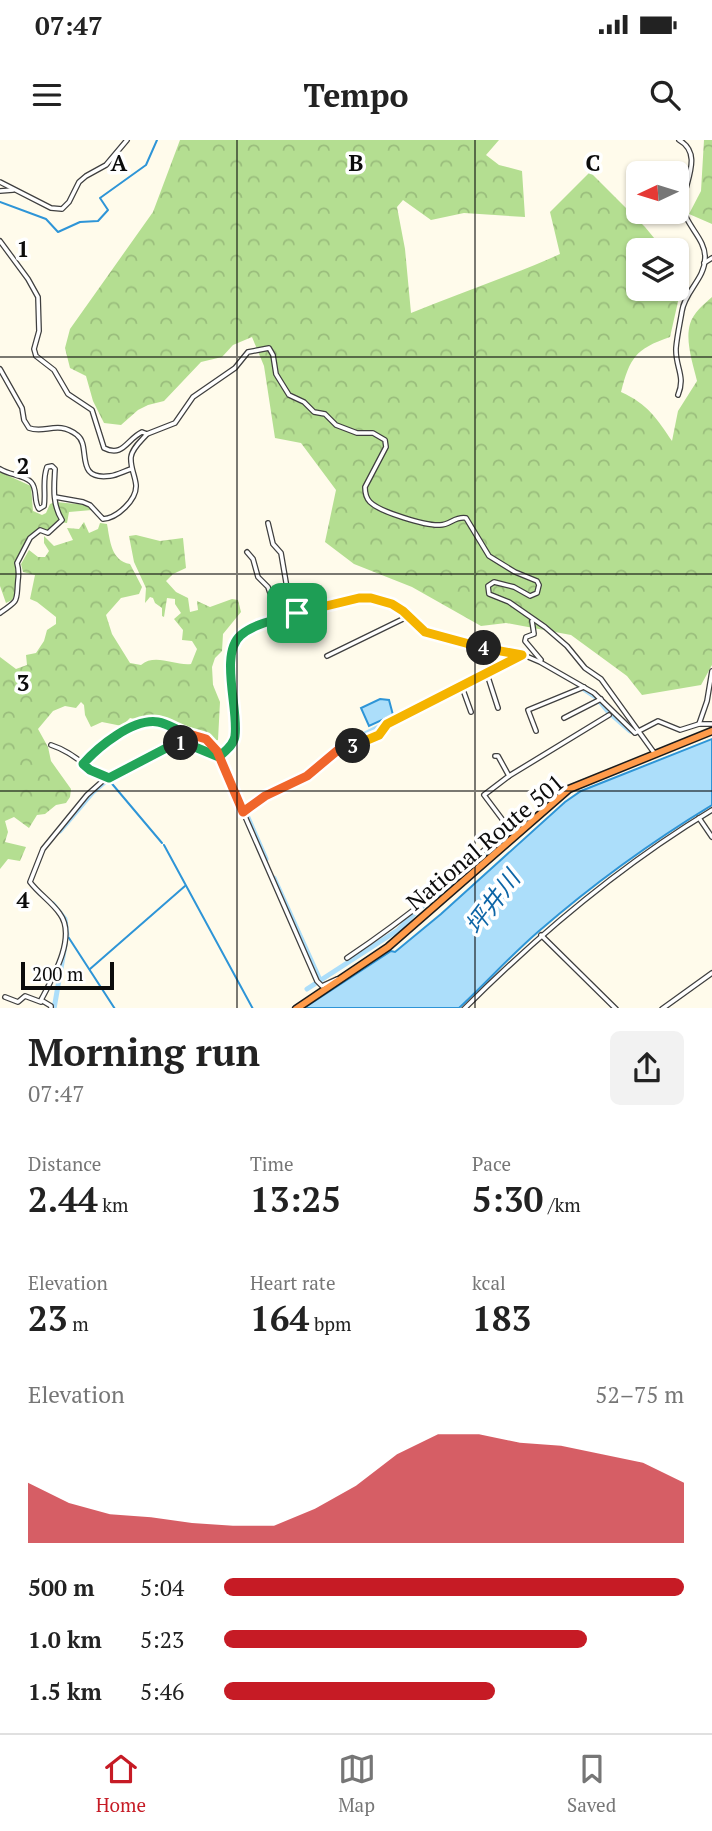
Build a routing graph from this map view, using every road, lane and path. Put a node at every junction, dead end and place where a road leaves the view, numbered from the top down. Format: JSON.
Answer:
{"nodes":[{"id":1,"x":127,"y":140,"type":"edge"},
{"id":2,"x":679,"y":140,"type":"edge"},
{"id":3,"x":0,"y":182,"type":"edge"},
{"id":4,"x":15,"y":190,"type":"junction"},
{"id":5,"x":0,"y":191,"type":"edge"},
{"id":6,"x":0,"y":241,"type":"edge"},
{"id":7,"x":712,"y":258,"type":"edge"},
{"id":8,"x":705,"y":263,"type":"junction"},
{"id":9,"x":0,"y":369,"type":"edge"},
{"id":10,"x":678,"y":395,"type":"dead end"},
{"id":11,"x":147,"y":434,"type":"junction"},
{"id":12,"x":0,"y":469,"type":"edge"},
{"id":13,"x":131,"y":469,"type":"junction"},
{"id":14,"x":55,"y":497,"type":"junction"},
{"id":15,"x":268,"y":523,"type":"dead end"},
{"id":16,"x":247,"y":552,"type":"dead end"},
{"id":17,"x":0,"y":613,"type":"edge"},
{"id":18,"x":297,"y":613,"type":"junction"},
{"id":19,"x":408,"y":617,"type":"junction"},
{"id":20,"x":279,"y":620,"type":"junction"},
{"id":21,"x":532,"y":621,"type":"dead end"},
{"id":22,"x":522,"y":655,"type":"junction"},
{"id":23,"x":327,"y":656,"type":"dead end"},
{"id":24,"x":540,"y":662,"type":"junction"},
{"id":25,"x":712,"y":671,"type":"edge"},
{"id":26,"x":487,"y":674,"type":"junction"},
{"id":27,"x":462,"y":687,"type":"junction"},
{"id":28,"x":583,"y":688,"type":"junction"},
{"id":29,"x":600,"y":701,"type":"junction"},
{"id":30,"x":498,"y":708,"type":"dead end"},
{"id":31,"x":471,"y":712,"type":"dead end"},
{"id":32,"x":609,"y":715,"type":"dead end"},
{"id":33,"x":564,"y":718,"type":"dead end"},
{"id":34,"x":699,"y":724,"type":"junction"},
{"id":35,"x":712,"y":724,"type":"edge"},
{"id":36,"x":640,"y":731,"type":"junction"},
{"id":37,"x":712,"y":731,"type":"edge"},
{"id":38,"x":536,"y":732,"type":"dead end"},
{"id":39,"x":51,"y":745,"type":"dead end"},
{"id":40,"x":655,"y":754,"type":"junction"},
{"id":41,"x":495,"y":756,"type":"dead end"},
{"id":42,"x":219,"y":757,"type":"junction"},
{"id":43,"x":83,"y":764,"type":"junction"},
{"id":44,"x":139,"y":764,"type":"dead end"},
{"id":45,"x":127,"y":766,"type":"junction"},
{"id":46,"x":509,"y":776,"type":"junction"},
{"id":47,"x":106,"y":778,"type":"junction"},
{"id":48,"x":712,"y":810,"type":"edge"},
{"id":49,"x":244,"y":812,"type":"junction"},
{"id":50,"x":699,"y":818,"type":"junction"},
{"id":51,"x":712,"y":837,"type":"edge"},
{"id":52,"x":541,"y":936,"type":"junction"},
{"id":53,"x":346,"y":958,"type":"dead end"},
{"id":54,"x":712,"y":973,"type":"edge"},
{"id":55,"x":339,"y":981,"type":"junction"},
{"id":56,"x":5,"y":997,"type":"dead end"},
{"id":57,"x":41,"y":1002,"type":"junction"},
{"id":58,"x":51,"y":1008,"type":"edge"},
{"id":59,"x":298,"y":1008,"type":"edge"},
{"id":60,"x":465,"y":1008,"type":"edge"},
{"id":61,"x":615,"y":1008,"type":"edge"},
{"id":62,"x":663,"y":1008,"type":"edge"}],
"edges":[{"from":1,"to":4,"type":"street"},
{"from":2,"to":8,"type":"street"},
{"from":3,"to":4,"type":"street"},
{"from":4,"to":5,"type":"street"},
{"from":6,"to":11,"type":"street"},
{"from":7,"to":8,"type":"street"},
{"from":8,"to":10,"type":"street"},
{"from":9,"to":13,"type":"street"},
{"from":11,"to":13,"type":"street"},
{"from":11,"to":36,"type":"street"},
{"from":12,"to":14,"type":"street"},
{"from":13,"to":14,"type":"street"},
{"from":14,"to":17,"type":"street"},
{"from":15,"to":18,"type":"street"},
{"from":16,"to":20,"type":"street"},
{"from":18,"to":19,"type":"street"},
{"from":18,"to":20,"type":"street"},
{"from":19,"to":22,"type":"street"},
{"from":19,"to":23,"type":"street"},
{"from":20,"to":42,"type":"street"},
{"from":21,"to":24,"type":"street"},
{"from":22,"to":24,"type":"street"},
{"from":22,"to":26,"type":"street"},
{"from":24,"to":28,"type":"street"},
{"from":25,"to":34,"type":"street"},
{"from":26,"to":27,"type":"street"},
{"from":26,"to":30,"type":"street"},
{"from":27,"to":31,"type":"street"},
{"from":27,"to":49,"type":"street"},
{"from":28,"to":29,"type":"street"},
{"from":28,"to":38,"type":"street"},
{"from":29,"to":33,"type":"street"},
{"from":29,"to":36,"type":"street"},
{"from":32,"to":46,"type":"street"},
{"from":34,"to":35,"type":"street"},
{"from":34,"to":36,"type":"street"},
{"from":36,"to":40,"type":"street"},
{"from":37,"to":40,"type":"highway","name":"National Route 501"},
{"from":39,"to":43,"type":"street"},
{"from":40,"to":55,"type":"highway","name":"National Route 501"},
{"from":41,"to":46,"type":"street"},
{"from":42,"to":43,"type":"street"},
{"from":42,"to":45,"type":"street"},
{"from":42,"to":49,"type":"street"},
{"from":43,"to":47,"type":"street"},
{"from":44,"to":45,"type":"street"},
{"from":45,"to":47,"type":"street"},
{"from":46,"to":53,"type":"street"},
{"from":47,"to":57,"type":"street"},
{"from":48,"to":50,"type":"street"},
{"from":49,"to":55,"type":"street"},
{"from":50,"to":51,"type":"street"},
{"from":50,"to":52,"type":"street"},
{"from":52,"to":60,"type":"street"},
{"from":52,"to":61,"type":"street"},
{"from":54,"to":62,"type":"street"},
{"from":55,"to":59,"type":"highway","name":"National Route 501"},
{"from":56,"to":57,"type":"street"},
{"from":57,"to":58,"type":"street"}]}
